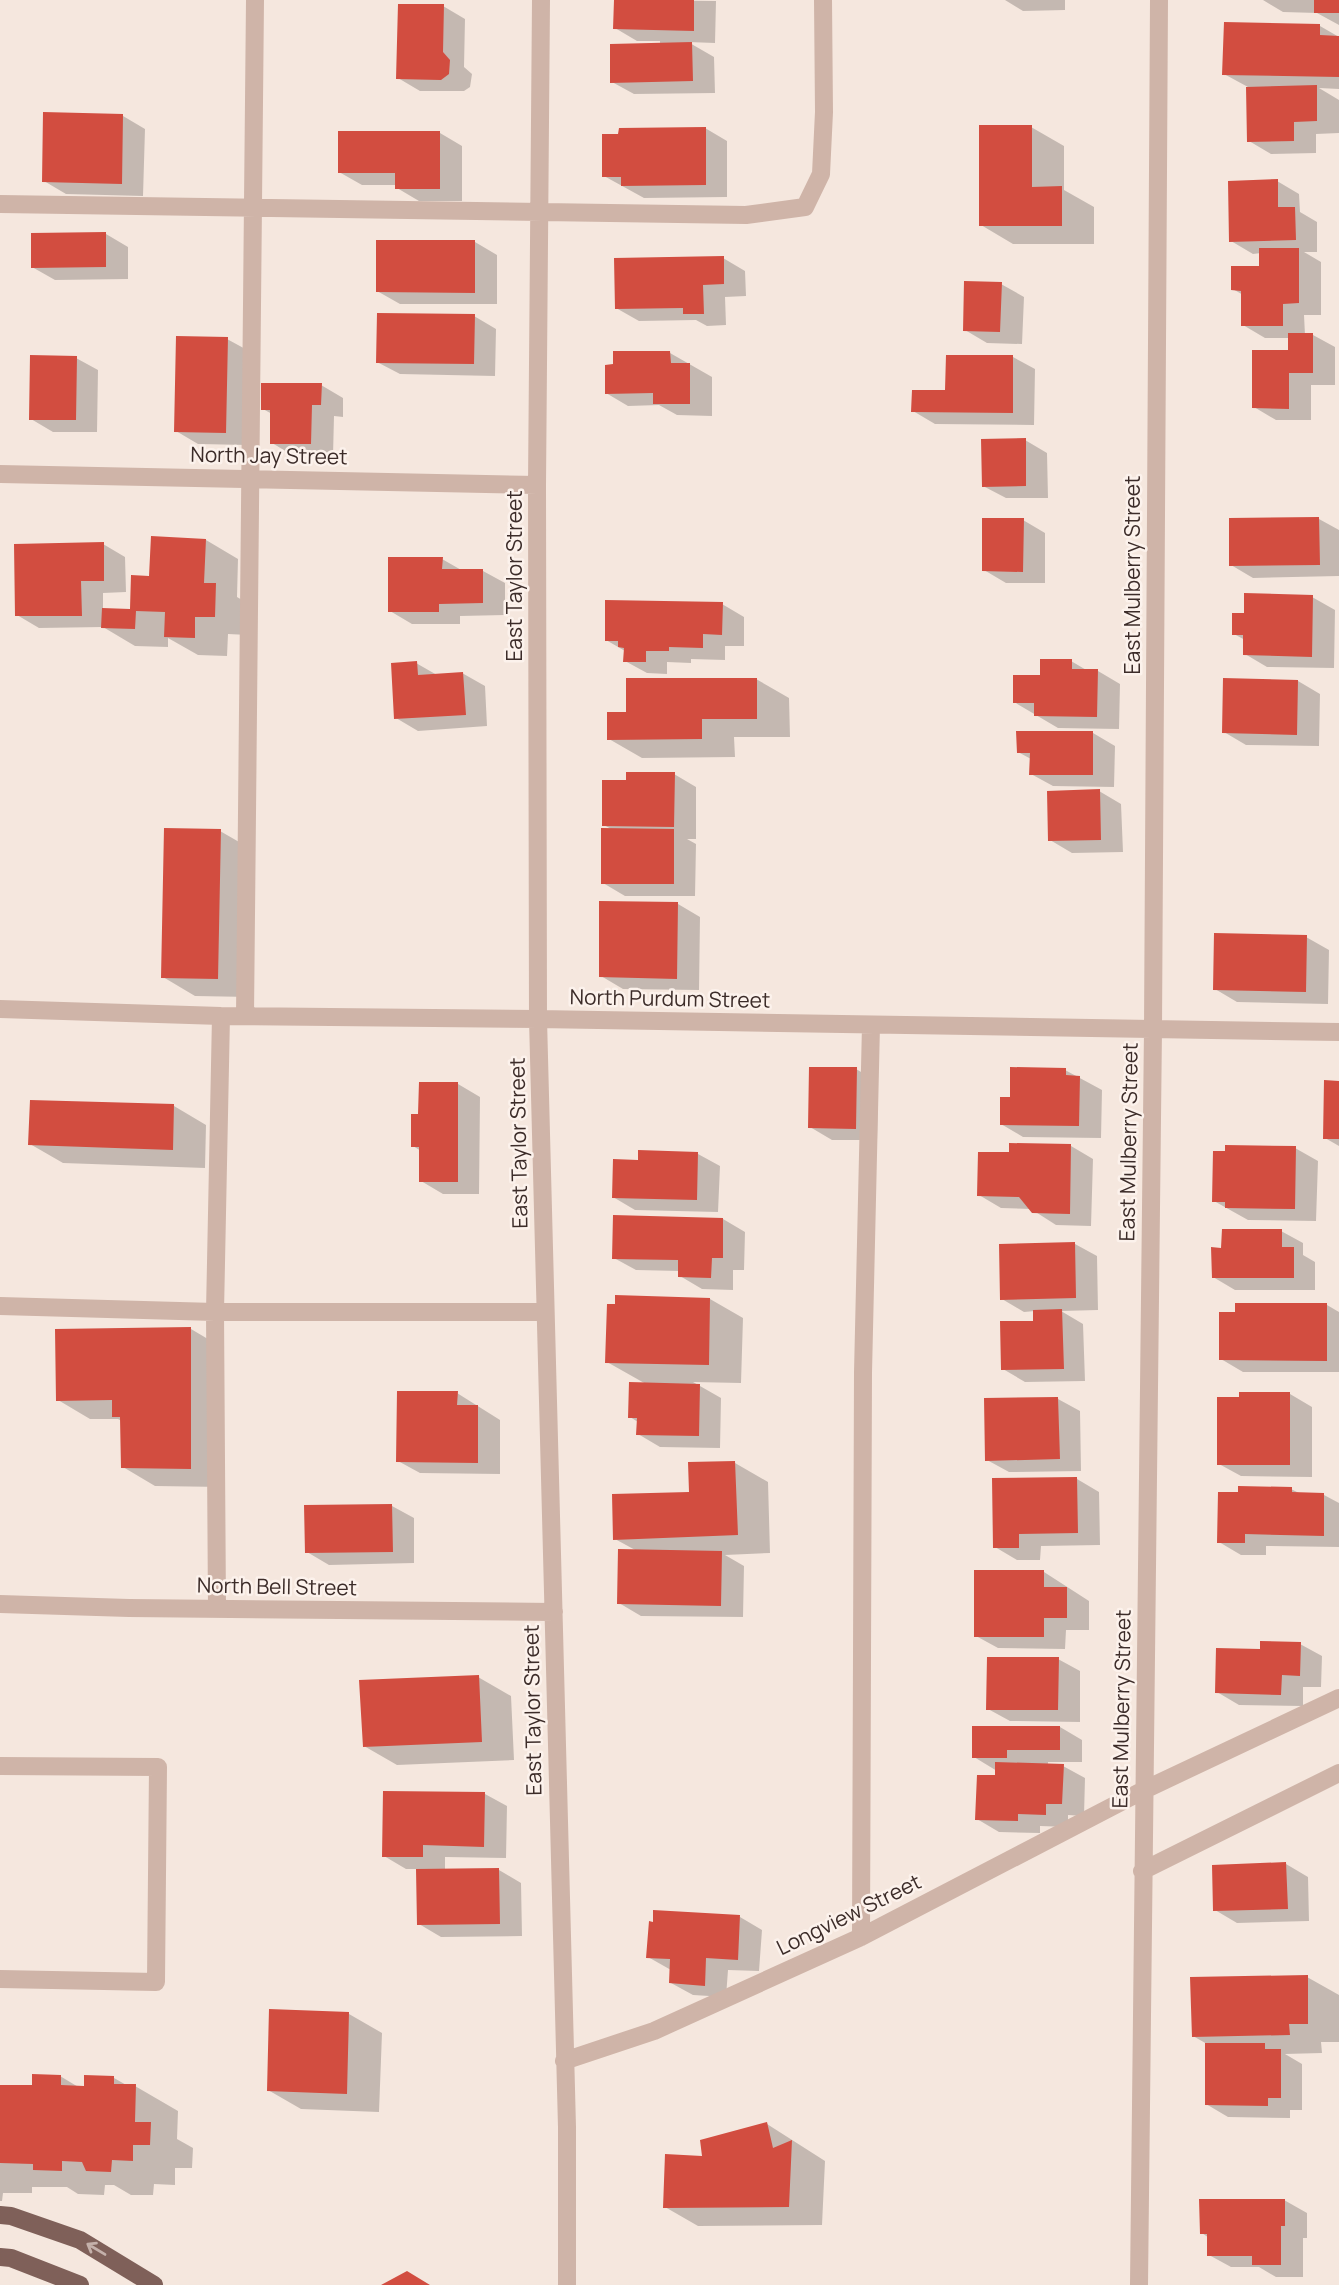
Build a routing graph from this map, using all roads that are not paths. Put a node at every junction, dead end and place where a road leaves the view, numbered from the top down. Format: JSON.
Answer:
{"nodes":[{"id":1,"x":255,"y":0,"type":"edge"},
{"id":2,"x":541,"y":0,"type":"edge"},
{"id":3,"x":823,"y":0,"type":"edge"},
{"id":4,"x":1159,"y":0,"type":"edge"},
{"id":5,"x":0,"y":204,"type":"edge"},
{"id":6,"x":251,"y":207,"type":"junction"},
{"id":7,"x":539,"y":211,"type":"junction"},
{"id":8,"x":0,"y":474,"type":"edge"},
{"id":9,"x":251,"y":479,"type":"junction"},
{"id":10,"x":537,"y":485,"type":"junction"},
{"id":11,"x":0,"y":1009,"type":"edge"},
{"id":12,"x":221,"y":1016,"type":"junction"},
{"id":13,"x":245,"y":1016,"type":"junction"},
{"id":14,"x":538,"y":1019,"type":"junction"},
{"id":15,"x":871,"y":1025,"type":"junction"},
{"id":16,"x":1153,"y":1029,"type":"junction"},
{"id":17,"x":1339,"y":1032,"type":"edge"},
{"id":18,"x":0,"y":1306,"type":"edge"},
{"id":19,"x":215,"y":1312,"type":"junction"},
{"id":20,"x":545,"y":1312,"type":"junction"},
{"id":21,"x":0,"y":1604,"type":"edge"},
{"id":22,"x":217,"y":1609,"type":"junction"},
{"id":23,"x":554,"y":1612,"type":"junction"},
{"id":24,"x":1339,"y":1698,"type":"edge"},
{"id":25,"x":0,"y":1766,"type":"edge"},
{"id":26,"x":1339,"y":1773,"type":"edge"},
{"id":27,"x":1144,"y":1790,"type":"junction"},
{"id":28,"x":1142,"y":1871,"type":"junction"},
{"id":29,"x":861,"y":1937,"type":"junction"},
{"id":30,"x":0,"y":1979,"type":"edge"},
{"id":31,"x":564,"y":2061,"type":"junction"},
{"id":32,"x":0,"y":2215,"type":"edge"},
{"id":33,"x":0,"y":2257,"type":"edge"},
{"id":34,"x":80,"y":2285,"type":"edge"},
{"id":35,"x":154,"y":2285,"type":"edge"},
{"id":36,"x":567,"y":2285,"type":"edge"},
{"id":37,"x":1139,"y":2285,"type":"edge"}],
"edges":[{"from":1,"to":6,"type":"street"},
{"from":2,"to":7,"type":"street","name":"East Taylor Street"},
{"from":3,"to":7,"type":"street"},
{"from":4,"to":16,"type":"street","name":"East Mulberry Street"},
{"from":5,"to":6,"type":"street"},
{"from":6,"to":7,"type":"street"},
{"from":6,"to":9,"type":"street"},
{"from":7,"to":10,"type":"street","name":"East Taylor Street"},
{"from":8,"to":9,"type":"street","name":"North Jay Street"},
{"from":9,"to":10,"type":"street","name":"North Jay Street"},
{"from":9,"to":13,"type":"street"},
{"from":10,"to":14,"type":"street","name":"East Taylor Street"},
{"from":11,"to":12,"type":"street","name":"North Purdum Street"},
{"from":12,"to":13,"type":"street","name":"North Purdum Street"},
{"from":12,"to":19,"type":"street"},
{"from":13,"to":14,"type":"street","name":"North Purdum Street"},
{"from":14,"to":15,"type":"street","name":"North Purdum Street"},
{"from":14,"to":20,"type":"street","name":"East Taylor Street"},
{"from":15,"to":16,"type":"street","name":"North Purdum Street"},
{"from":15,"to":29,"type":"street"},
{"from":16,"to":17,"type":"street","name":"North Purdum Street"},
{"from":16,"to":27,"type":"street","name":"East Mulberry Street"},
{"from":18,"to":19,"type":"street"},
{"from":19,"to":20,"type":"street"},
{"from":19,"to":22,"type":"street"},
{"from":20,"to":23,"type":"street","name":"East Taylor Street"},
{"from":21,"to":22,"type":"street","name":"North Bell Street"},
{"from":22,"to":23,"type":"street","name":"North Bell Street"},
{"from":23,"to":31,"type":"street","name":"East Taylor Street"},
{"from":24,"to":27,"type":"street","name":"Longview Street"},
{"from":25,"to":30,"type":"street"},
{"from":26,"to":28,"type":"street"},
{"from":27,"to":28,"type":"street","name":"East Mulberry Street"},
{"from":27,"to":29,"type":"street","name":"Longview Street"},
{"from":28,"to":37,"type":"street","name":"East Mulberry Street"},
{"from":29,"to":31,"type":"street","name":"Longview Street"},
{"from":31,"to":36,"type":"street","name":"East Taylor Street"},
{"from":35,"to":32,"type":"main road","one_way":true},
{"from":33,"to":34,"type":"main road"}]}
